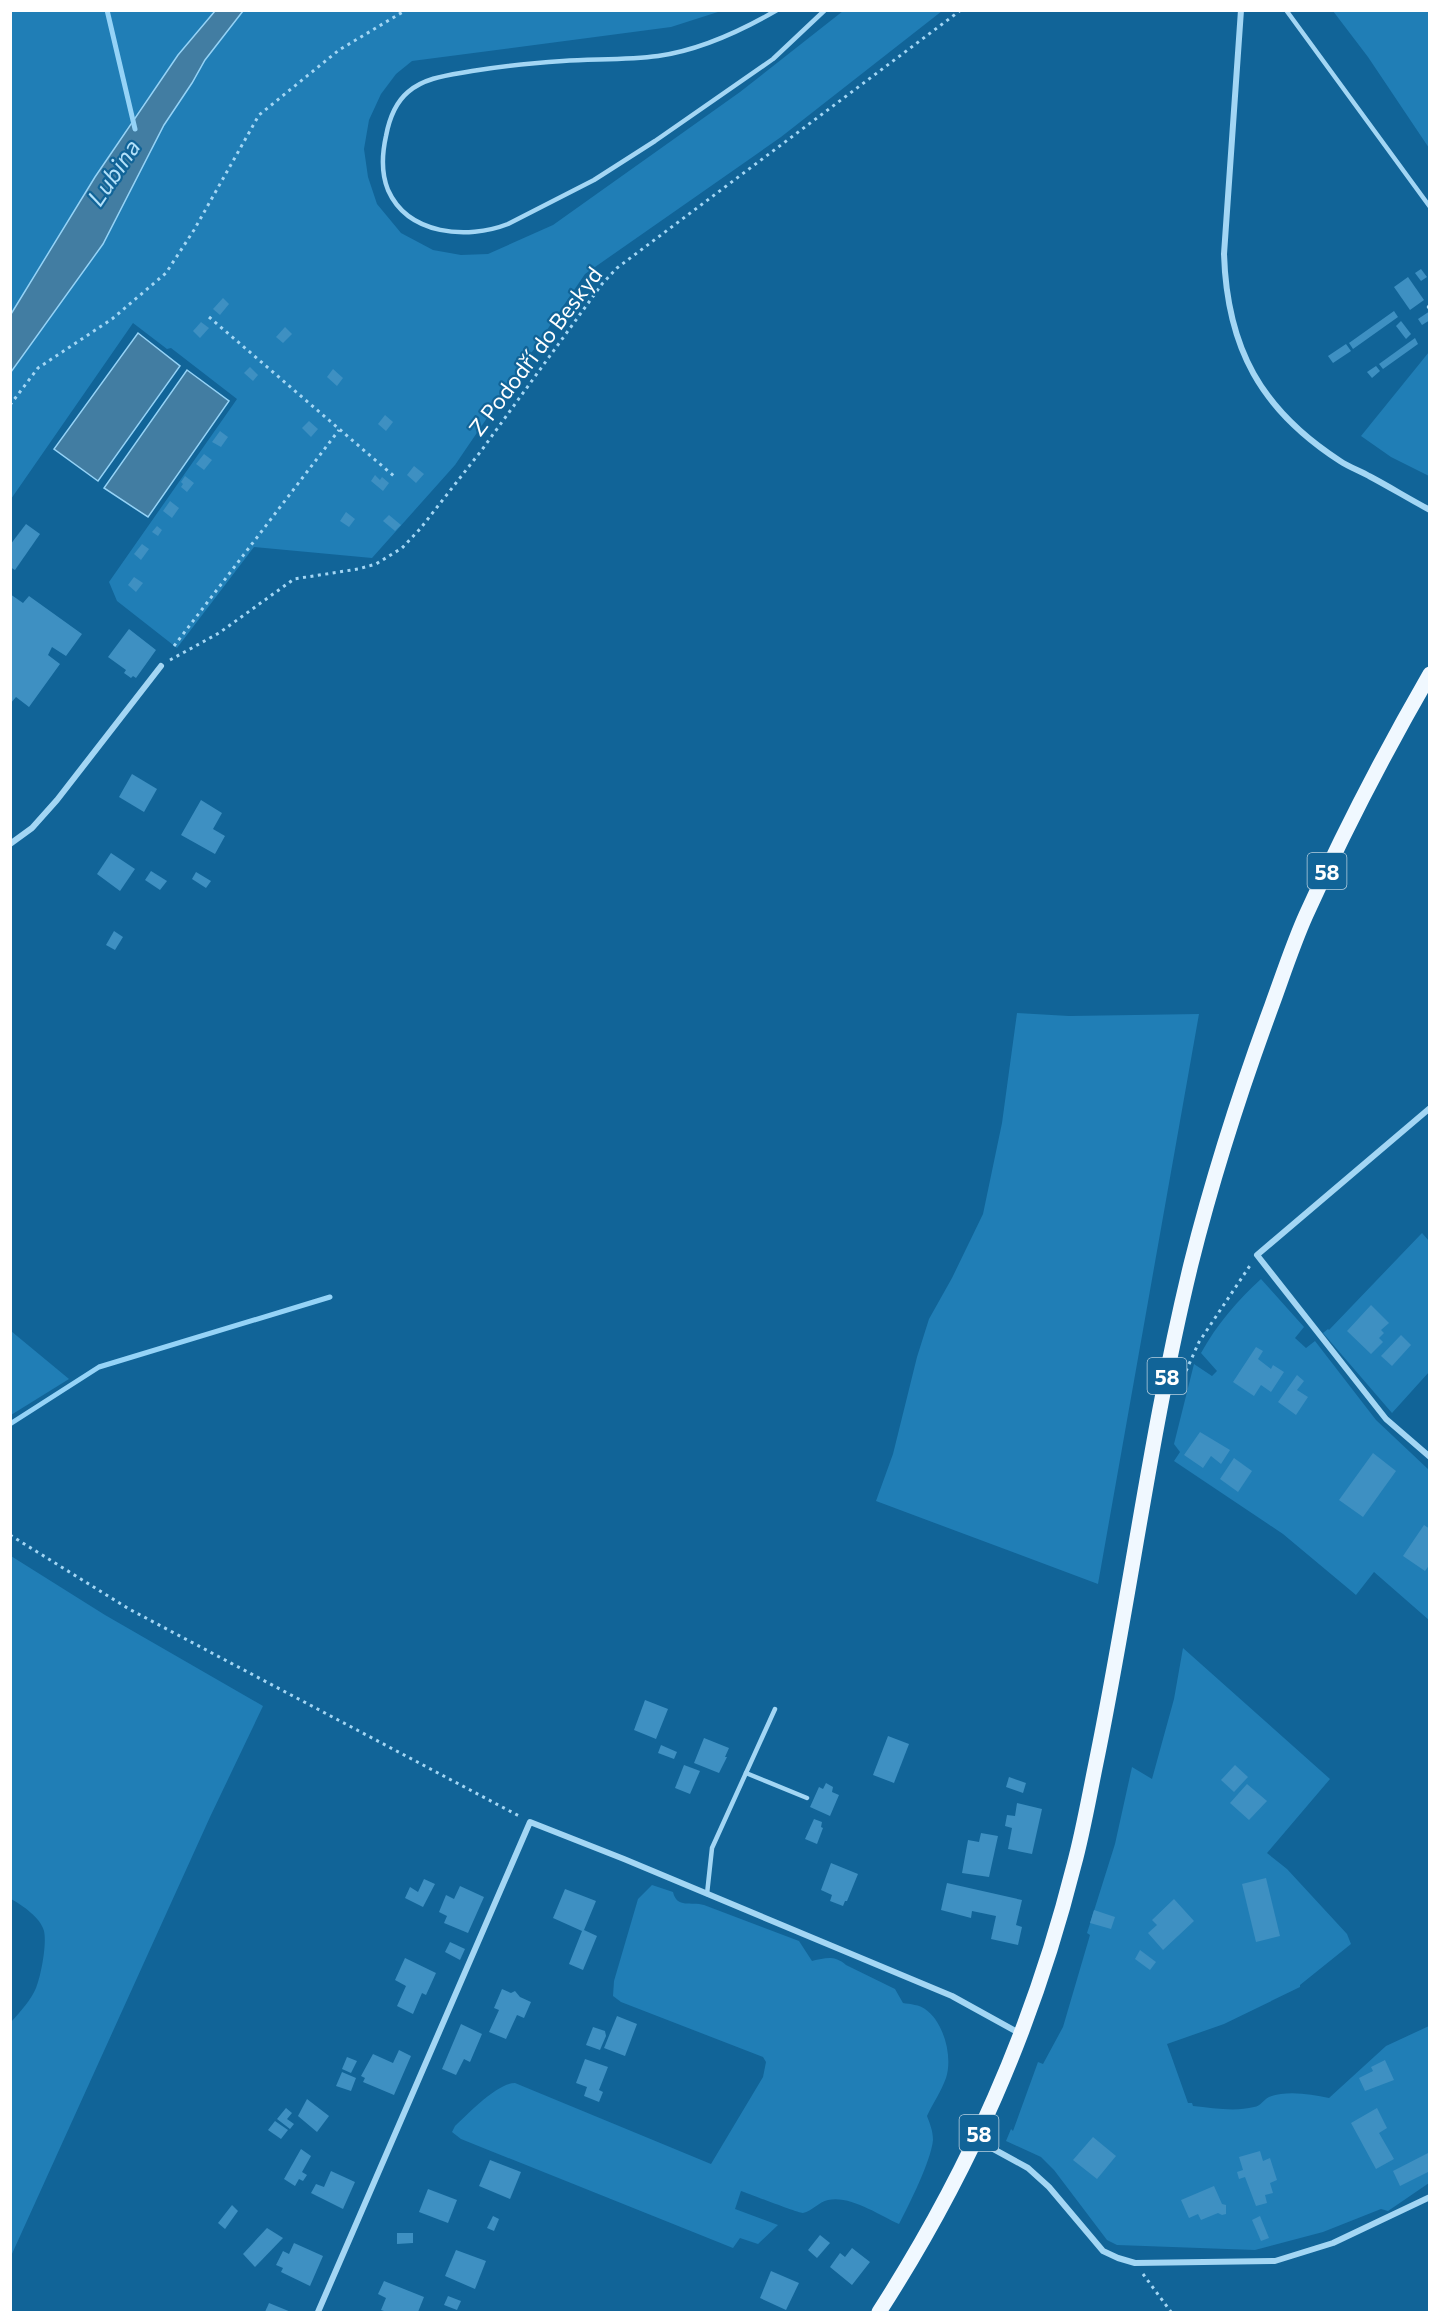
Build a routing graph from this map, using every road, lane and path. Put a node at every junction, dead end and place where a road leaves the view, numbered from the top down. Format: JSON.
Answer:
{"nodes":[{"id":1,"x":406,"y":10,"type":"edge"},
{"id":2,"x":777,"y":10,"type":"edge"},
{"id":3,"x":825,"y":10,"type":"edge"},
{"id":4,"x":961,"y":10,"type":"edge"},
{"id":5,"x":1240,"y":10,"type":"edge"},
{"id":6,"x":1286,"y":10,"type":"edge"},
{"id":7,"x":1430,"y":207,"type":"edge"},
{"id":8,"x":209,"y":317,"type":"dead end"},
{"id":9,"x":10,"y":405,"type":"edge"},
{"id":10,"x":339,"y":430,"type":"junction"},
{"id":11,"x":395,"y":477,"type":"dead end"},
{"id":12,"x":1430,"y":510,"type":"edge"},
{"id":13,"x":174,"y":646,"type":"dead end"},
{"id":14,"x":161,"y":666,"type":"joint"},
{"id":15,"x":1430,"y":674,"type":"edge"},
{"id":16,"x":10,"y":844,"type":"edge"},
{"id":17,"x":1430,"y":1108,"type":"edge"},
{"id":18,"x":1257,"y":1256,"type":"junction"},
{"id":19,"x":1186,"y":1371,"type":"dead end"},
{"id":20,"x":1430,"y":1457,"type":"edge"},
{"id":21,"x":10,"y":1535,"type":"edge"},
{"id":22,"x":775,"y":1709,"type":"dead end"},
{"id":23,"x":746,"y":1773,"type":"junction"},
{"id":24,"x":807,"y":1798,"type":"dead end"},
{"id":25,"x":530,"y":1822,"type":"junction"},
{"id":26,"x":707,"y":1894,"type":"junction"},
{"id":27,"x":1022,"y":2035,"type":"junction"},
{"id":28,"x":976,"y":2140,"type":"junction"},
{"id":29,"x":1430,"y":2196,"type":"edge"},
{"id":30,"x":1135,"y":2263,"type":"junction"},
{"id":31,"x":318,"y":2313,"type":"edge"},
{"id":32,"x":879,"y":2313,"type":"edge"},
{"id":33,"x":1171,"y":2313,"type":"edge"}],
"edges":[{"from":1,"to":9,"type":"path"},
{"from":2,"to":3,"type":"lane"},
{"from":4,"to":14,"type":"path","name":"Z Pododří do Beskyd"},
{"from":5,"to":12,"type":"street"},
{"from":6,"to":7,"type":"lane"},
{"from":8,"to":10,"type":"path"},
{"from":10,"to":11,"type":"path"},
{"from":10,"to":13,"type":"path"},
{"from":14,"to":16,"type":"street"},
{"from":15,"to":27,"type":"main road","number":"58"},
{"from":17,"to":18,"type":"street"},
{"from":18,"to":19,"type":"path"},
{"from":18,"to":20,"type":"street"},
{"from":21,"to":25,"type":"path"},
{"from":22,"to":23,"type":"lane"},
{"from":23,"to":24,"type":"lane"},
{"from":23,"to":26,"type":"lane"},
{"from":25,"to":26,"type":"street"},
{"from":25,"to":31,"type":"street"},
{"from":26,"to":27,"type":"street"},
{"from":27,"to":28,"type":"main road","number":"58"},
{"from":28,"to":30,"type":"street"},
{"from":28,"to":32,"type":"main road","number":"58"},
{"from":29,"to":30,"type":"street"},
{"from":30,"to":33,"type":"path"}]}
